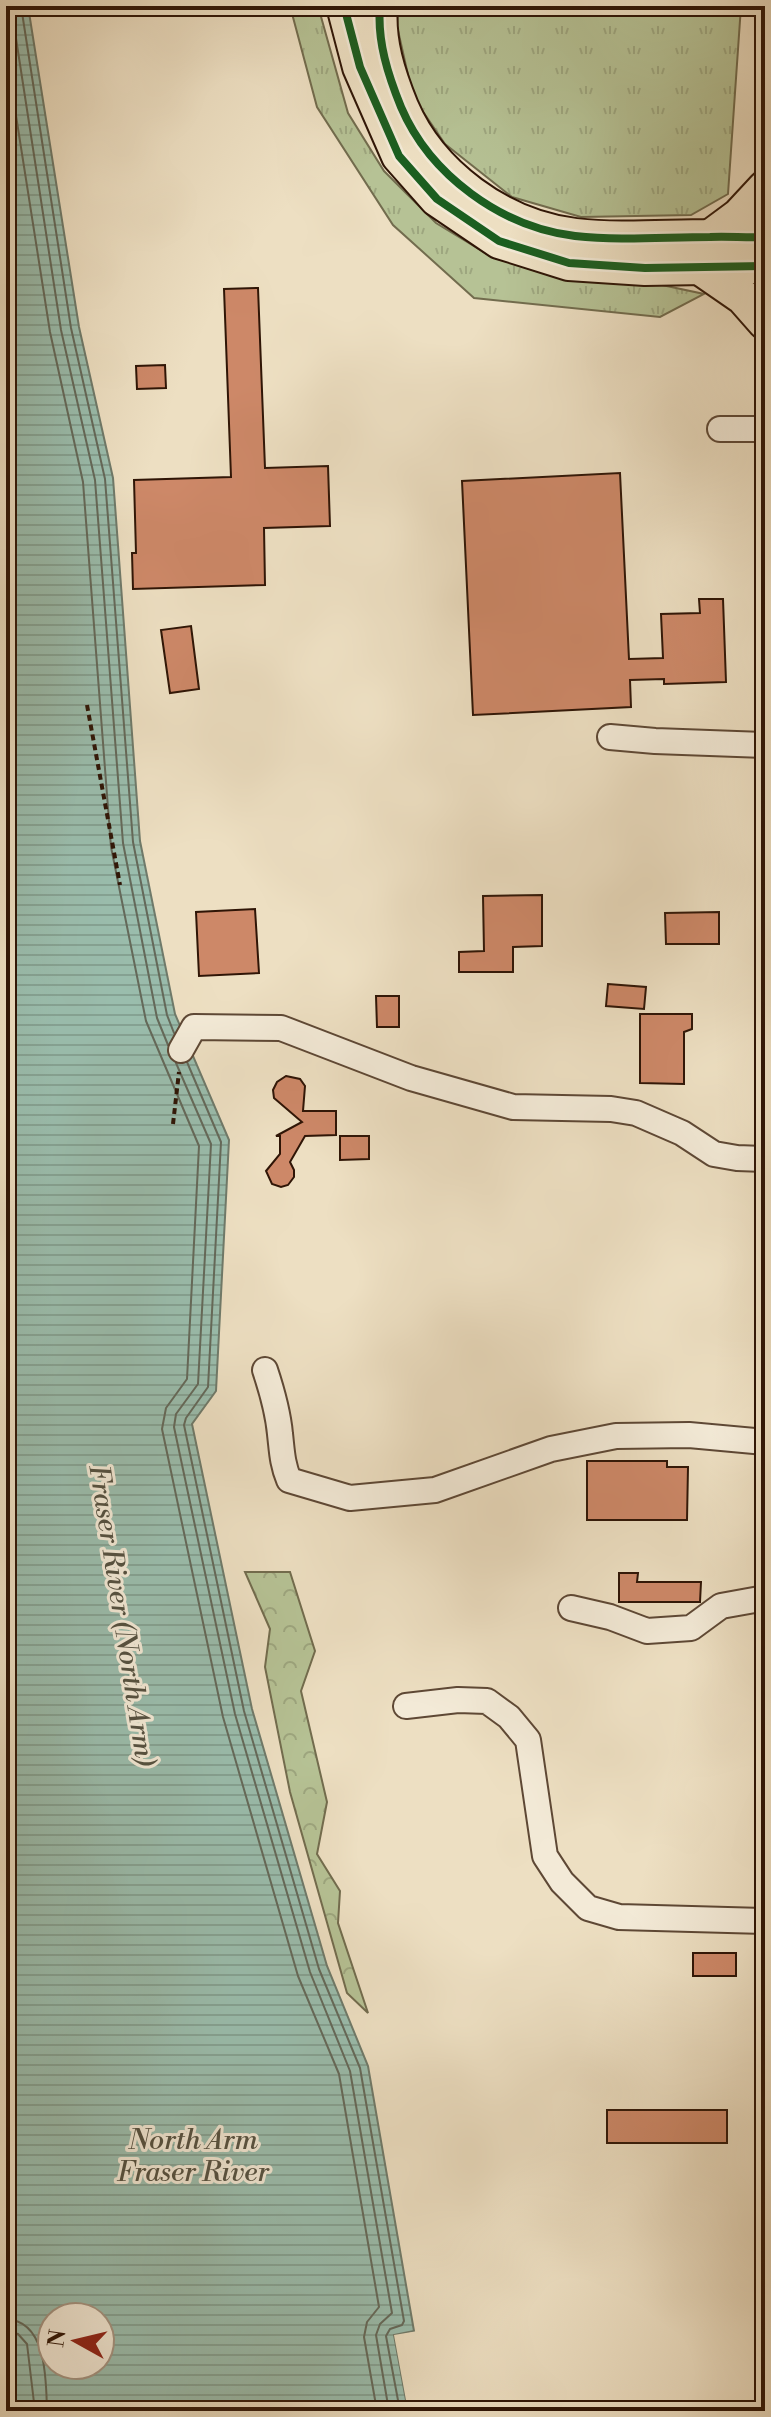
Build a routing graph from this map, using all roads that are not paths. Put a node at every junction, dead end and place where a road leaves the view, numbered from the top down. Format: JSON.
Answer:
{"nodes":[{"id":1,"x":344,"y":6,"type":"edge"},
{"id":2,"x":380,"y":6,"type":"edge"},
{"id":3,"x":765,"y":188,"type":"edge"},
{"id":4,"x":765,"y":237,"type":"edge"},
{"id":5,"x":707,"y":252,"type":"junction"},
{"id":6,"x":765,"y":266,"type":"edge"},
{"id":7,"x":765,"y":322,"type":"edge"},
{"id":8,"x":720,"y":429,"type":"dead end"},
{"id":9,"x":765,"y":429,"type":"edge"},
{"id":10,"x":610,"y":737,"type":"dead end"},
{"id":11,"x":765,"y":745,"type":"edge"},
{"id":12,"x":181,"y":1050,"type":"road end"},
{"id":13,"x":765,"y":1159,"type":"edge"},
{"id":14,"x":265,"y":1370,"type":"dead end"},
{"id":15,"x":765,"y":1442,"type":"edge"},
{"id":16,"x":765,"y":1598,"type":"edge"},
{"id":17,"x":571,"y":1608,"type":"dead end"},
{"id":18,"x":406,"y":1706,"type":"dead end"},
{"id":19,"x":765,"y":1921,"type":"edge"}],
"edges":[{"from":1,"to":5,"type":"highway"},
{"from":2,"to":5,"type":"highway"},
{"from":3,"to":5,"type":"highway"},
{"from":4,"to":5,"type":"highway"},
{"from":5,"to":6,"type":"highway"},
{"from":5,"to":7,"type":"highway"},
{"from":8,"to":9,"type":"street"},
{"from":10,"to":11,"type":"street"},
{"from":12,"to":13,"type":"street"},
{"from":14,"to":15,"type":"street"},
{"from":16,"to":17,"type":"street"},
{"from":18,"to":19,"type":"street"}]}
